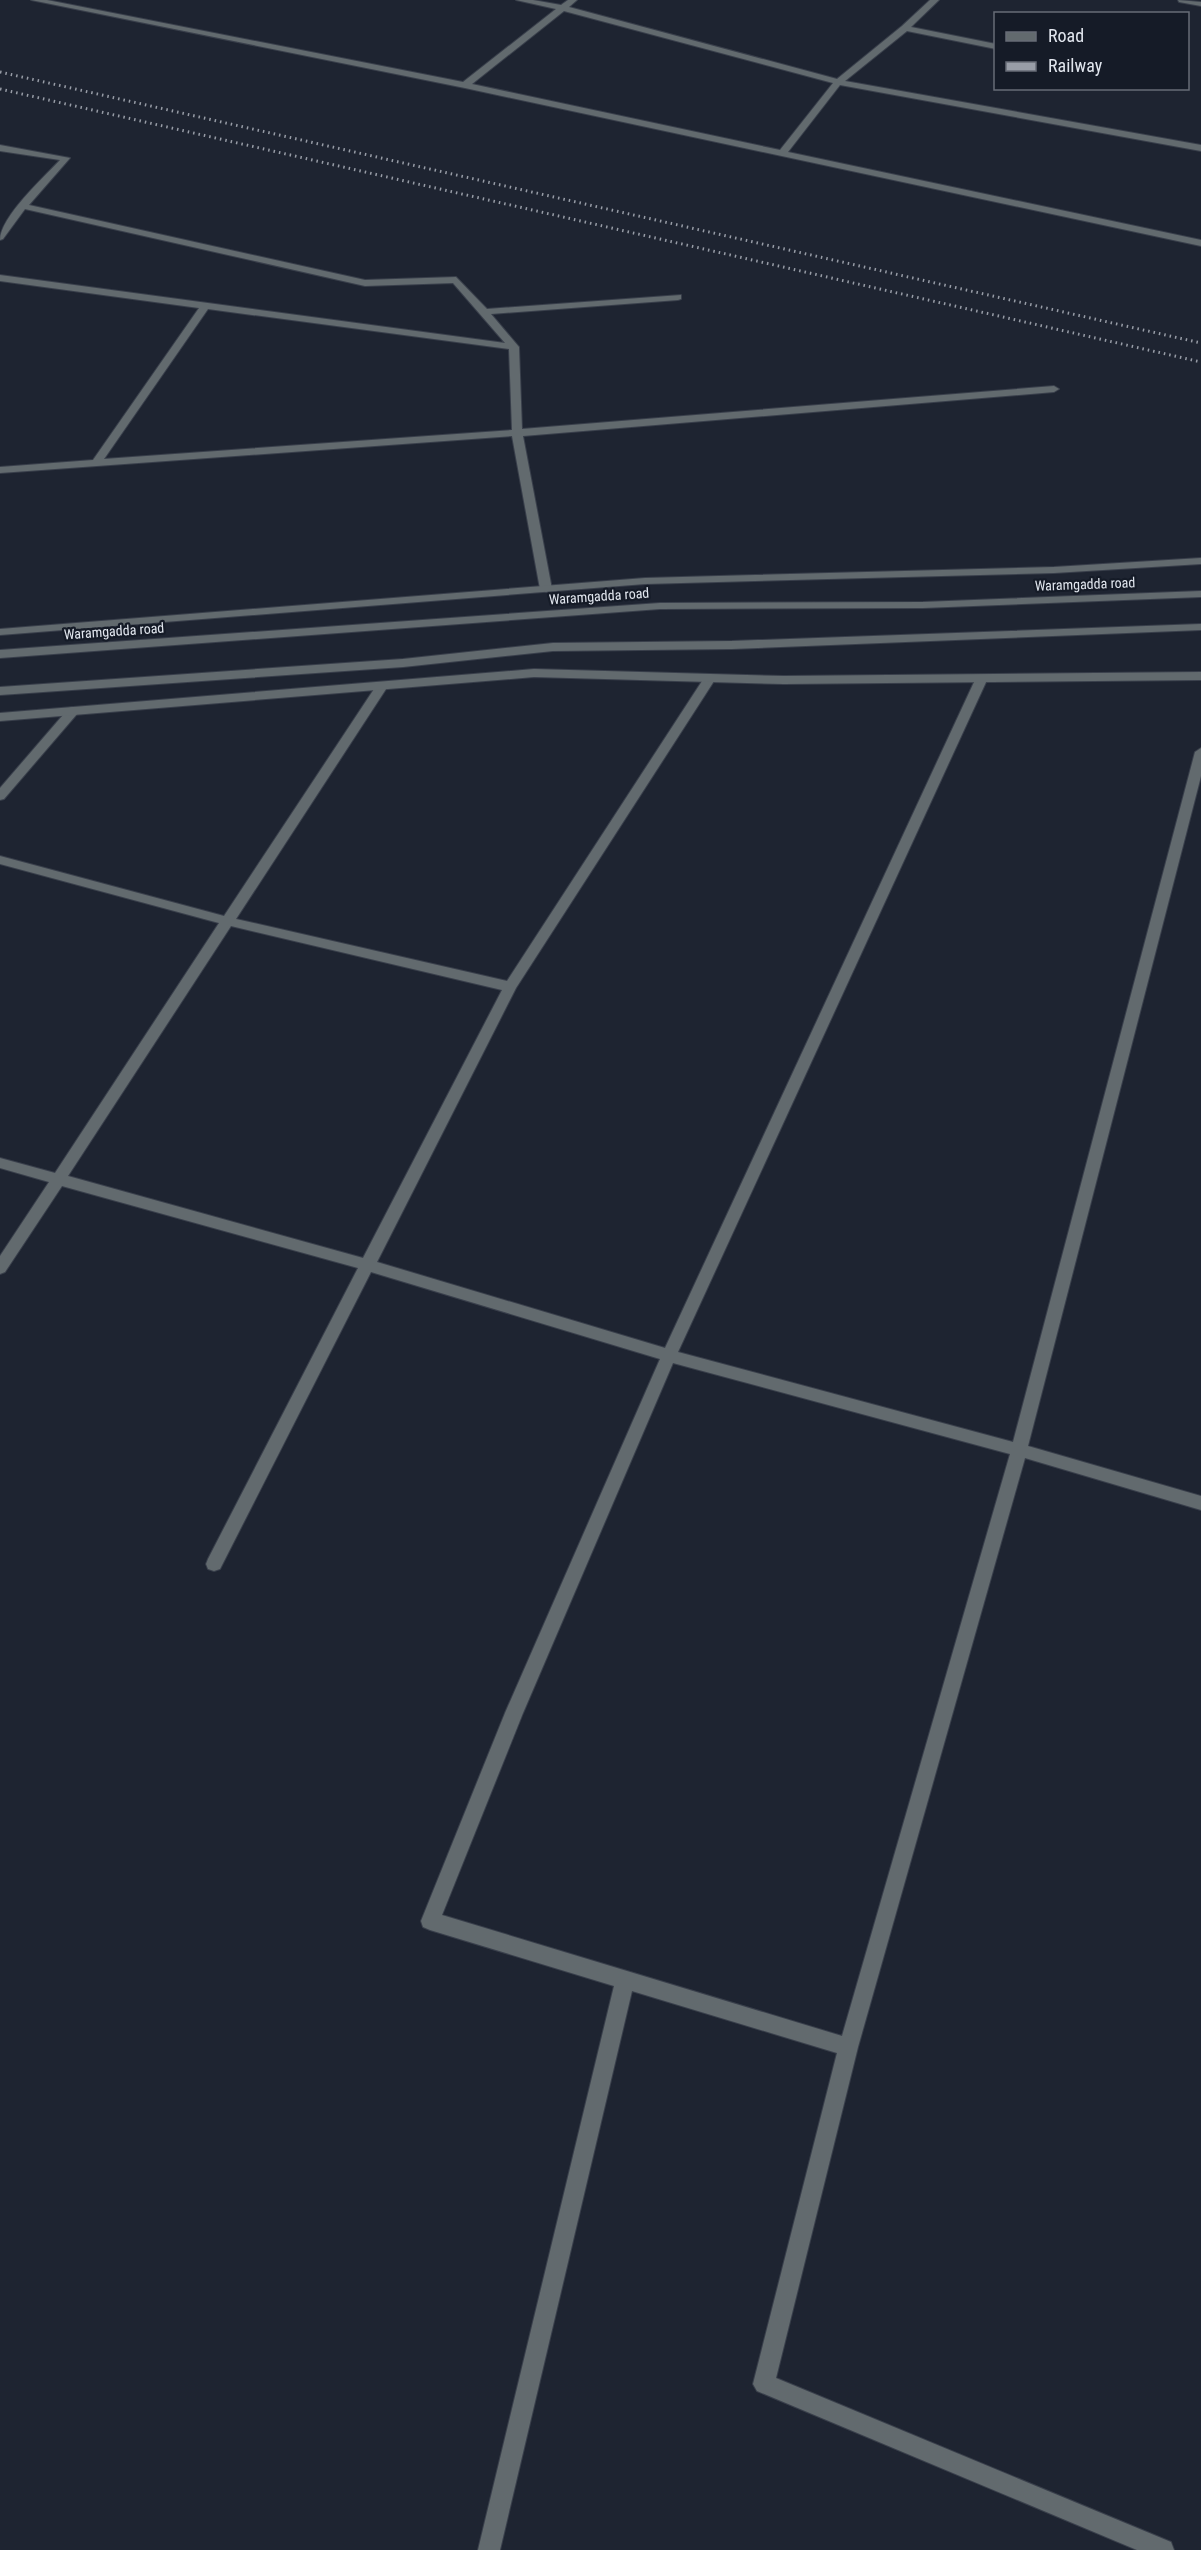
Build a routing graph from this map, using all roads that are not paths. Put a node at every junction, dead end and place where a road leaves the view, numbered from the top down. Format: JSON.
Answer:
{"nodes":[{"id":1,"x":35,"y":0,"type":"edge"},
{"id":2,"x":520,"y":0,"type":"edge"},
{"id":3,"x":573,"y":0,"type":"edge"},
{"id":4,"x":932,"y":0,"type":"edge"},
{"id":5,"x":1186,"y":0,"type":"edge"},
{"id":6,"x":1201,"y":4,"type":"edge"},
{"id":7,"x":563,"y":8,"type":"junction"},
{"id":8,"x":905,"y":28,"type":"junction"},
{"id":9,"x":994,"y":47,"type":"edge"},
{"id":10,"x":838,"y":82,"type":"junction"},
{"id":11,"x":465,"y":85,"type":"junction"},
{"id":12,"x":0,"y":148,"type":"edge"},
{"id":13,"x":1201,"y":148,"type":"edge"},
{"id":14,"x":782,"y":153,"type":"junction"},
{"id":15,"x":23,"y":206,"type":"junction"},
{"id":16,"x":0,"y":237,"type":"edge"},
{"id":17,"x":1201,"y":243,"type":"edge"},
{"id":18,"x":0,"y":278,"type":"edge"},
{"id":19,"x":678,"y":297,"type":"dead end"},
{"id":20,"x":205,"y":306,"type":"junction"},
{"id":21,"x":484,"y":312,"type":"junction"},
{"id":22,"x":514,"y":347,"type":"junction"},
{"id":23,"x":1054,"y":388,"type":"dead end"},
{"id":24,"x":517,"y":433,"type":"junction"},
{"id":25,"x":96,"y":463,"type":"junction"},
{"id":26,"x":0,"y":470,"type":"edge"},
{"id":27,"x":1201,"y":561,"type":"edge"},
{"id":28,"x":546,"y":589,"type":"junction"},
{"id":29,"x":1201,"y":594,"type":"edge"},
{"id":30,"x":1201,"y":627,"type":"edge"},
{"id":31,"x":0,"y":632,"type":"edge"},
{"id":32,"x":0,"y":654,"type":"edge"},
{"id":33,"x":1201,"y":676,"type":"edge"},
{"id":34,"x":710,"y":678,"type":"junction"},
{"id":35,"x":981,"y":680,"type":"junction"},
{"id":36,"x":382,"y":686,"type":"junction"},
{"id":37,"x":0,"y":691,"type":"edge"},
{"id":38,"x":73,"y":711,"type":"junction"},
{"id":39,"x":0,"y":717,"type":"edge"},
{"id":40,"x":1201,"y":752,"type":"edge"},
{"id":41,"x":0,"y":796,"type":"edge"},
{"id":42,"x":0,"y":860,"type":"edge"},
{"id":43,"x":228,"y":921,"type":"junction"},
{"id":44,"x":510,"y":987,"type":"junction"},
{"id":45,"x":0,"y":1163,"type":"edge"},
{"id":46,"x":58,"y":1180,"type":"junction"},
{"id":47,"x":368,"y":1265,"type":"junction"},
{"id":48,"x":0,"y":1268,"type":"edge"},
{"id":49,"x":669,"y":1356,"type":"junction"},
{"id":50,"x":1019,"y":1450,"type":"junction"},
{"id":51,"x":1201,"y":1503,"type":"edge"},
{"id":52,"x":214,"y":1564,"type":"dead end"},
{"id":53,"x":625,"y":1981,"type":"junction"},
{"id":54,"x":848,"y":2047,"type":"junction"},
{"id":55,"x":489,"y":2550,"type":"edge"},
{"id":56,"x":1163,"y":2550,"type":"edge"}],
"edges":[{"from":1,"to":11,"type":"street"},
{"from":2,"to":7,"type":"street"},
{"from":3,"to":7,"type":"street"},
{"from":4,"to":8,"type":"street"},
{"from":5,"to":6,"type":"street"},
{"from":7,"to":10,"type":"street"},
{"from":7,"to":11,"type":"street"},
{"from":8,"to":9,"type":"street"},
{"from":8,"to":10,"type":"street"},
{"from":10,"to":13,"type":"street"},
{"from":10,"to":14,"type":"street"},
{"from":11,"to":14,"type":"street"},
{"from":12,"to":15,"type":"street"},
{"from":14,"to":17,"type":"street"},
{"from":15,"to":16,"type":"street"},
{"from":15,"to":21,"type":"street"},
{"from":18,"to":20,"type":"street"},
{"from":19,"to":21,"type":"street"},
{"from":20,"to":22,"type":"street"},
{"from":20,"to":25,"type":"street"},
{"from":21,"to":22,"type":"street"},
{"from":22,"to":24,"type":"street"},
{"from":23,"to":24,"type":"street"},
{"from":24,"to":25,"type":"street"},
{"from":24,"to":28,"type":"street"},
{"from":25,"to":26,"type":"street"},
{"from":27,"to":28,"type":"street"},
{"from":28,"to":31,"type":"street"},
{"from":29,"to":32,"type":"street","name":"Waramgadda road"},
{"from":30,"to":37,"type":"street"},
{"from":33,"to":35,"type":"street"},
{"from":34,"to":35,"type":"street"},
{"from":34,"to":36,"type":"street"},
{"from":34,"to":44,"type":"street"},
{"from":35,"to":49,"type":"street"},
{"from":36,"to":38,"type":"street"},
{"from":36,"to":43,"type":"street"},
{"from":38,"to":39,"type":"street"},
{"from":38,"to":41,"type":"street"},
{"from":40,"to":50,"type":"street"},
{"from":42,"to":43,"type":"street"},
{"from":43,"to":44,"type":"street"},
{"from":43,"to":46,"type":"street"},
{"from":44,"to":47,"type":"street"},
{"from":45,"to":46,"type":"street"},
{"from":46,"to":47,"type":"street"},
{"from":46,"to":48,"type":"street"},
{"from":47,"to":49,"type":"street"},
{"from":47,"to":52,"type":"street"},
{"from":49,"to":50,"type":"street"},
{"from":49,"to":53,"type":"street"},
{"from":50,"to":51,"type":"street"},
{"from":50,"to":54,"type":"street"},
{"from":53,"to":54,"type":"street"},
{"from":53,"to":55,"type":"street"},
{"from":54,"to":56,"type":"street"}]}
